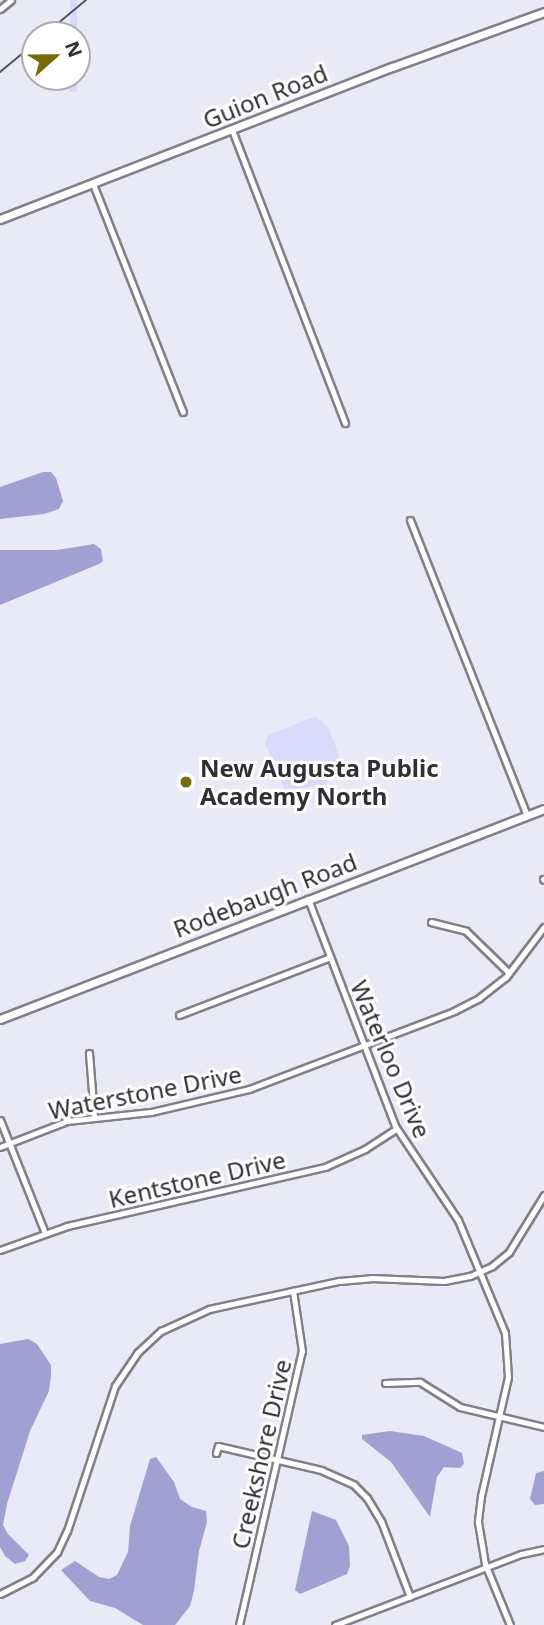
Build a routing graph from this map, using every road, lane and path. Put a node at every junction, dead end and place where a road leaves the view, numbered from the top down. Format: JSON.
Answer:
{"nodes":[{"id":1,"x":11,"y":0,"type":"edge"},
{"id":2,"x":0,"y":9,"type":"edge"},
{"id":3,"x":544,"y":12,"type":"edge"},
{"id":4,"x":232,"y":130,"type":"junction"},
{"id":5,"x":93,"y":184,"type":"junction"},
{"id":6,"x":0,"y":219,"type":"edge"},
{"id":7,"x":183,"y":412,"type":"dead end"},
{"id":8,"x":345,"y":423,"type":"dead end"},
{"id":9,"x":410,"y":520,"type":"dead end"},
{"id":10,"x":544,"y":810,"type":"edge"},
{"id":11,"x":527,"y":816,"type":"junction"},
{"id":12,"x":308,"y":899,"type":"junction"},
{"id":13,"x":430,"y":922,"type":"dead end"},
{"id":14,"x":544,"y":926,"type":"edge"},
{"id":15,"x":330,"y":957,"type":"junction"},
{"id":16,"x":509,"y":973,"type":"junction"},
{"id":17,"x":179,"y":1015,"type":"dead end"},
{"id":18,"x":0,"y":1019,"type":"edge"},
{"id":19,"x":364,"y":1046,"type":"junction"},
{"id":20,"x":89,"y":1053,"type":"dead end"},
{"id":21,"x":94,"y":1117,"type":"junction"},
{"id":22,"x":0,"y":1120,"type":"edge"},
{"id":23,"x":396,"y":1129,"type":"junction"},
{"id":24,"x":9,"y":1143,"type":"junction"},
{"id":25,"x":0,"y":1147,"type":"edge"},
{"id":26,"x":544,"y":1195,"type":"edge"},
{"id":27,"x":45,"y":1233,"type":"junction"},
{"id":28,"x":0,"y":1250,"type":"edge"},
{"id":29,"x":479,"y":1273,"type":"junction"},
{"id":30,"x":293,"y":1291,"type":"junction"},
{"id":31,"x":385,"y":1383,"type":"dead end"},
{"id":32,"x":499,"y":1416,"type":"junction"},
{"id":33,"x":544,"y":1427,"type":"edge"},
{"id":34,"x":216,"y":1453,"type":"dead end"},
{"id":35,"x":278,"y":1460,"type":"junction"},
{"id":36,"x":544,"y":1549,"type":"edge"},
{"id":37,"x":486,"y":1567,"type":"junction"},
{"id":38,"x":0,"y":1594,"type":"edge"},
{"id":39,"x":410,"y":1597,"type":"junction"},
{"id":40,"x":239,"y":1625,"type":"edge"},
{"id":41,"x":335,"y":1625,"type":"edge"},
{"id":42,"x":510,"y":1625,"type":"edge"}],
"edges":[{"from":1,"to":2,"type":"street"},
{"from":3,"to":4,"type":"street","name":"Guion Road"},
{"from":4,"to":5,"type":"street","name":"Guion Road"},
{"from":4,"to":8,"type":"street"},
{"from":5,"to":6,"type":"street","name":"Guion Road"},
{"from":5,"to":7,"type":"street"},
{"from":9,"to":11,"type":"street"},
{"from":10,"to":11,"type":"street","name":"Rodebaugh Road"},
{"from":11,"to":12,"type":"street","name":"Rodebaugh Road"},
{"from":12,"to":15,"type":"street","name":"Waterloo Drive"},
{"from":12,"to":18,"type":"street","name":"Rodebaugh Road"},
{"from":13,"to":16,"type":"street"},
{"from":14,"to":16,"type":"street","name":"Waterstone Drive"},
{"from":15,"to":17,"type":"street"},
{"from":15,"to":19,"type":"street","name":"Waterloo Drive"},
{"from":16,"to":19,"type":"street","name":"Waterstone Drive"},
{"from":19,"to":21,"type":"street","name":"Waterstone Drive"},
{"from":19,"to":23,"type":"street","name":"Waterloo Drive"},
{"from":20,"to":21,"type":"street"},
{"from":21,"to":24,"type":"street","name":"Waterstone Drive"},
{"from":22,"to":24,"type":"street"},
{"from":23,"to":27,"type":"street","name":"Kentstone Drive"},
{"from":23,"to":29,"type":"street","name":"Waterloo Drive"},
{"from":24,"to":25,"type":"street","name":"Waterstone Drive"},
{"from":24,"to":27,"type":"street"},
{"from":26,"to":29,"type":"street"},
{"from":27,"to":28,"type":"street","name":"Kentstone Drive"},
{"from":29,"to":30,"type":"street"},
{"from":29,"to":32,"type":"street","name":"Waterloo Drive"},
{"from":30,"to":35,"type":"street","name":"Creekshore Drive"},
{"from":30,"to":38,"type":"street"},
{"from":31,"to":32,"type":"street"},
{"from":32,"to":33,"type":"street"},
{"from":32,"to":37,"type":"street","name":"Waterloo Drive"},
{"from":34,"to":35,"type":"street"},
{"from":35,"to":39,"type":"street"},
{"from":35,"to":40,"type":"street","name":"Creekshore Drive"},
{"from":36,"to":37,"type":"street"},
{"from":37,"to":39,"type":"street"},
{"from":37,"to":42,"type":"street","name":"Waterloo Drive"},
{"from":39,"to":41,"type":"street"}]}
